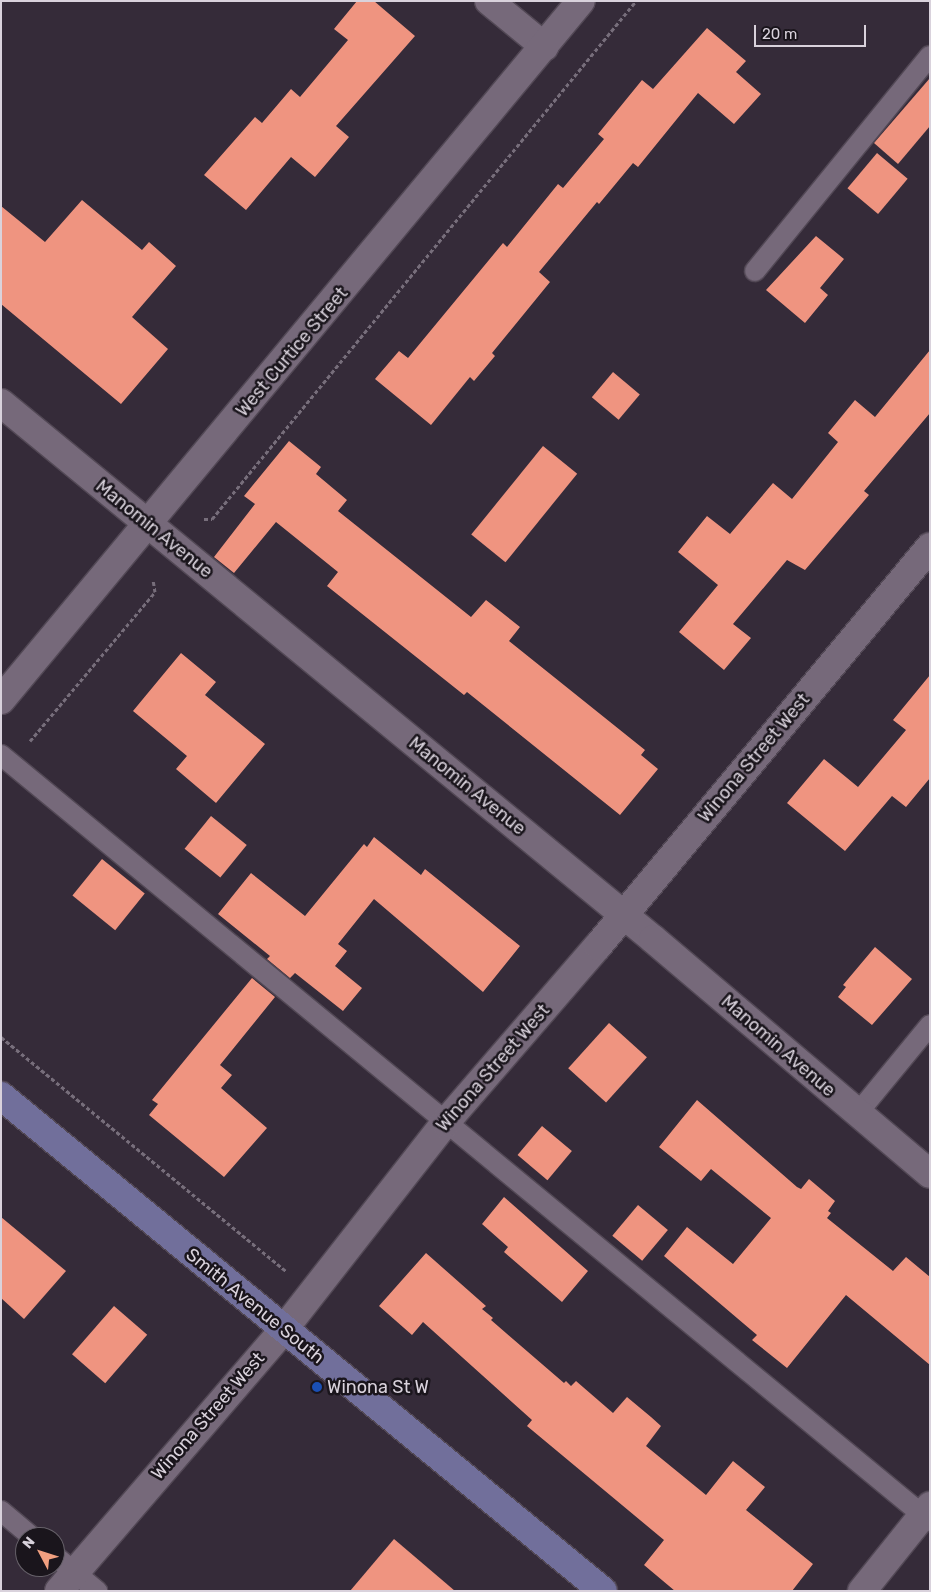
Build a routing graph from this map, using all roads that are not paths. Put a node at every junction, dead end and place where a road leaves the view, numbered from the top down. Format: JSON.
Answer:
{"nodes":[{"id":1,"x":489,"y":1,"type":"edge"},
{"id":2,"x":581,"y":1,"type":"edge"},
{"id":3,"x":545,"y":47,"type":"junction"},
{"id":4,"x":930,"y":56,"type":"edge"},
{"id":5,"x":755,"y":271,"type":"dead end"},
{"id":6,"x":1,"y":403,"type":"edge"},
{"id":7,"x":149,"y":525,"type":"junction"},
{"id":8,"x":930,"y":547,"type":"edge"},
{"id":9,"x":1,"y":700,"type":"edge"},
{"id":10,"x":6,"y":760,"type":"edge"},
{"id":11,"x":624,"y":915,"type":"junction"},
{"id":12,"x":930,"y":1026,"type":"edge"},
{"id":13,"x":1,"y":1096,"type":"edge"},
{"id":14,"x":857,"y":1114,"type":"junction"},
{"id":15,"x":446,"y":1123,"type":"junction"},
{"id":16,"x":930,"y":1174,"type":"edge"},
{"id":17,"x":284,"y":1329,"type":"junction"},
{"id":18,"x":1,"y":1511,"type":"edge"},
{"id":19,"x":927,"y":1514,"type":"edge"},
{"id":20,"x":20,"y":1527,"type":"edge"},
{"id":21,"x":65,"y":1570,"type":"edge"},
{"id":22,"x":65,"y":1575,"type":"edge"},
{"id":23,"x":97,"y":1591,"type":"edge"},
{"id":24,"x":603,"y":1591,"type":"edge"},
{"id":25,"x":862,"y":1591,"type":"edge"}],
"edges":[{"from":1,"to":3,"type":"street"},
{"from":2,"to":3,"type":"street","name":"West Curtice Street"},
{"from":3,"to":7,"type":"street","name":"West Curtice Street"},
{"from":4,"to":5,"type":"lane"},
{"from":6,"to":7,"type":"street","name":"Manomin Avenue"},
{"from":7,"to":9,"type":"street","name":"West Curtice Street"},
{"from":7,"to":11,"type":"street","name":"Manomin Avenue"},
{"from":8,"to":11,"type":"street","name":"Winona Street West"},
{"from":10,"to":15,"type":"lane"},
{"from":11,"to":14,"type":"street","name":"Manomin Avenue"},
{"from":11,"to":15,"type":"street","name":"Winona Street West"},
{"from":12,"to":14,"type":"lane"},
{"from":13,"to":17,"type":"main road","name":"Smith Avenue South"},
{"from":14,"to":16,"type":"street","name":"Manomin Avenue"},
{"from":15,"to":17,"type":"street","name":"Winona Street West"},
{"from":15,"to":19,"type":"lane"},
{"from":17,"to":21,"type":"street","name":"Winona Street West"},
{"from":17,"to":24,"type":"main road","name":"Smith Avenue South"},
{"from":18,"to":20,"type":"lane"},
{"from":19,"to":25,"type":"street"},
{"from":22,"to":23,"type":"lane"}]}
